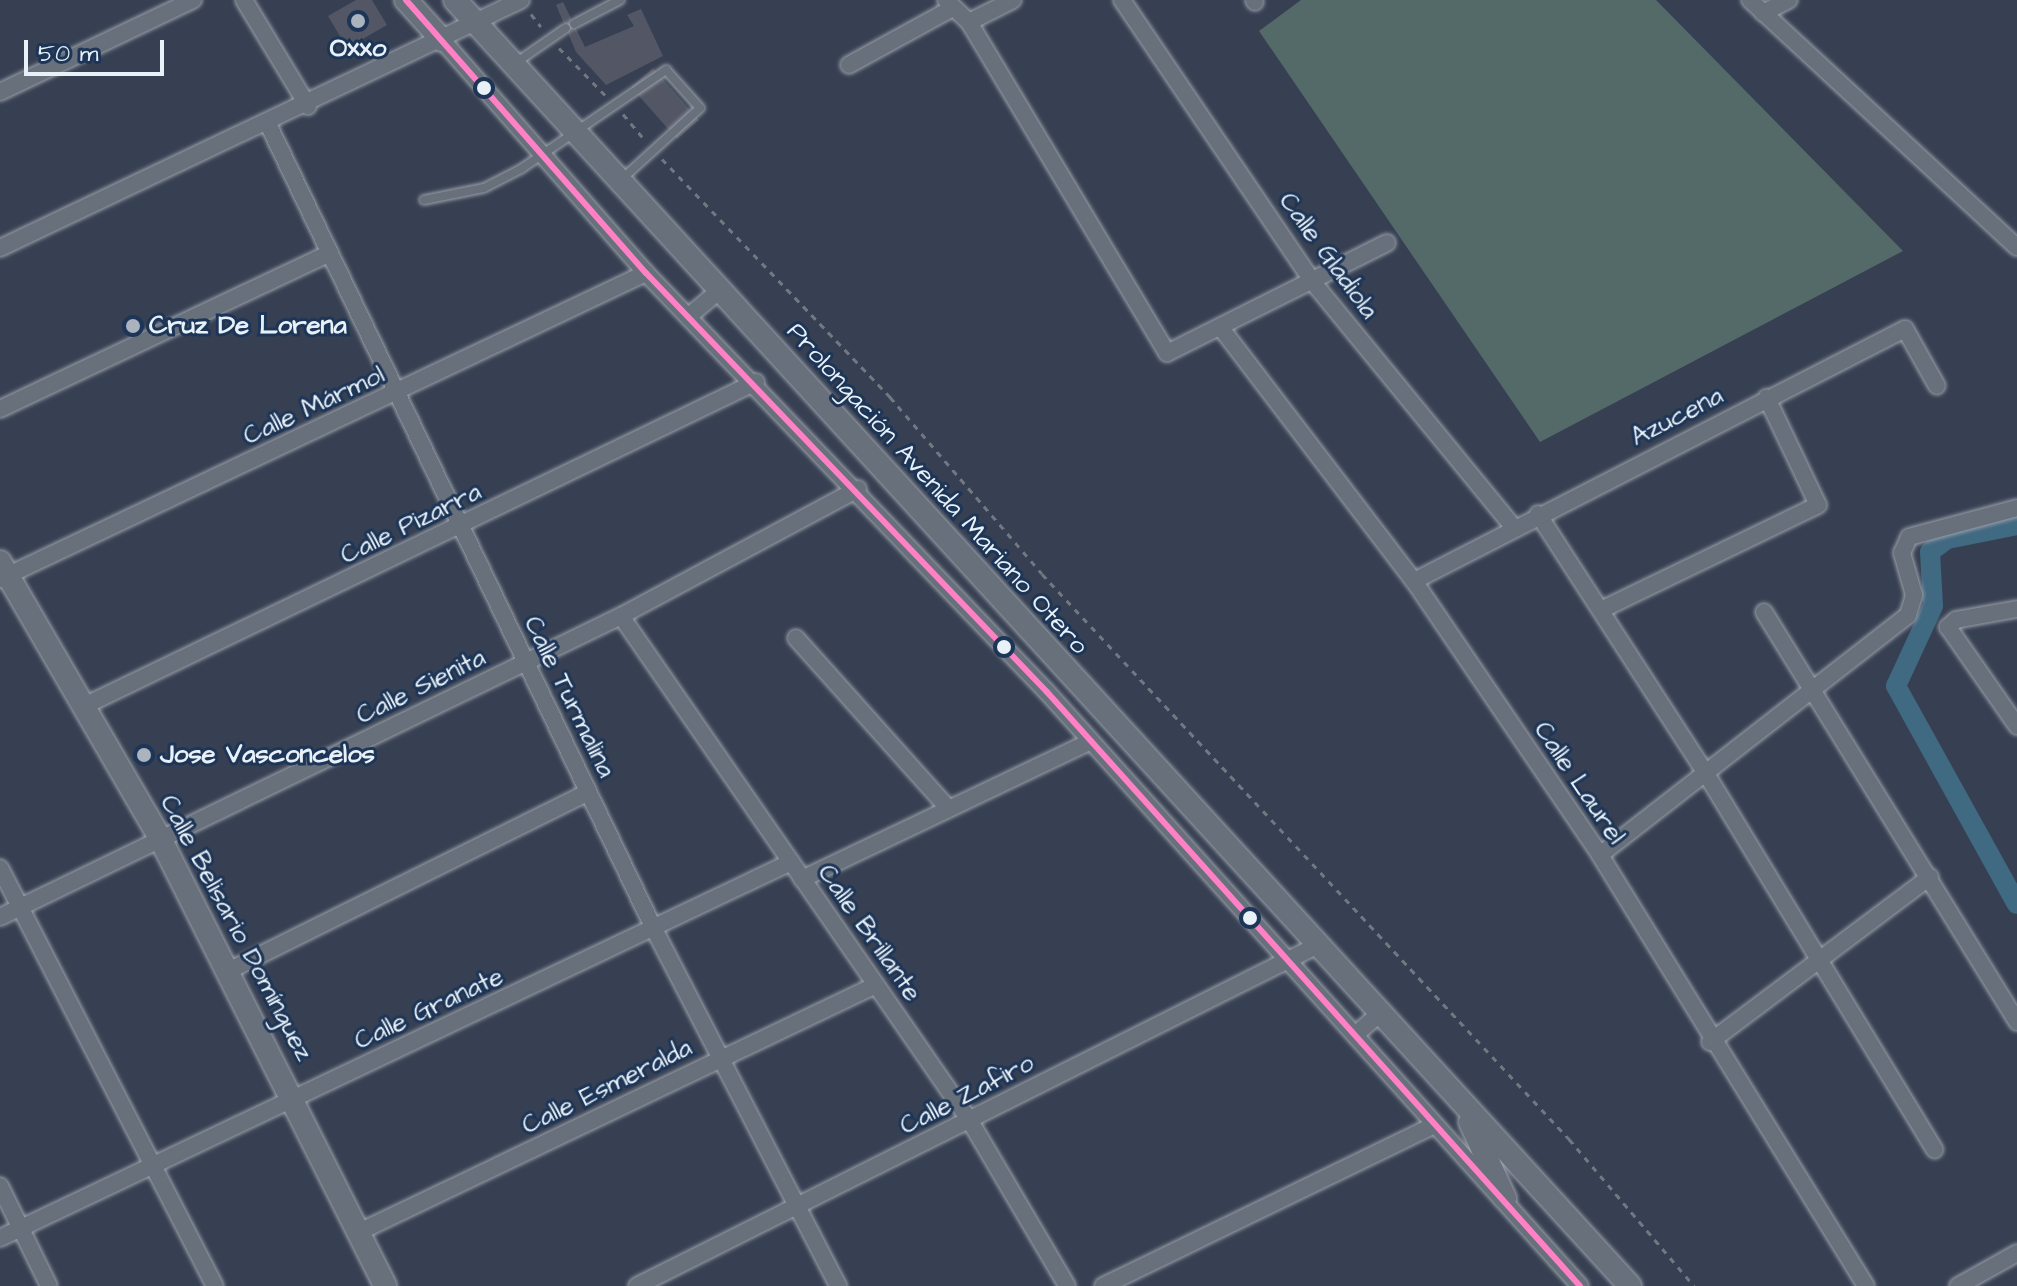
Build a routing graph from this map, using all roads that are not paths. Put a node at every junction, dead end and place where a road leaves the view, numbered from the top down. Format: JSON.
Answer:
{"nodes":[{"id":1,"x":193,"y":0,"type":"edge"},
{"id":2,"x":244,"y":0,"type":"edge"},
{"id":3,"x":406,"y":0,"type":"edge"},
{"id":4,"x":455,"y":0,"type":"edge"},
{"id":5,"x":521,"y":0,"type":"edge"},
{"id":6,"x":620,"y":0,"type":"edge"},
{"id":7,"x":1013,"y":0,"type":"edge"},
{"id":8,"x":1122,"y":0,"type":"edge"},
{"id":9,"x":1750,"y":0,"type":"edge"},
{"id":10,"x":1789,"y":0,"type":"edge"},
{"id":11,"x":948,"y":5,"type":"edge"},
{"id":12,"x":1763,"y":13,"type":"junction"},
{"id":13,"x":969,"y":22,"type":"junction"},
{"id":14,"x":476,"y":23,"type":"junction"},
{"id":15,"x":442,"y":40,"type":"junction"},
{"id":16,"x":514,"y":65,"type":"junction"},
{"id":17,"x":849,"y":65,"type":"dead end"},
{"id":18,"x":0,"y":92,"type":"edge"},
{"id":19,"x":308,"y":106,"type":"junction"},
{"id":20,"x":268,"y":124,"type":"junction"},
{"id":21,"x":573,"y":131,"type":"junction"},
{"id":22,"x":540,"y":154,"type":"junction"},
{"id":23,"x":619,"y":182,"type":"junction"},
{"id":24,"x":424,"y":200,"type":"dead end"},
{"id":25,"x":1387,"y":243,"type":"dead end"},
{"id":26,"x":2017,"y":247,"type":"edge"},
{"id":27,"x":0,"y":248,"type":"edge"},
{"id":28,"x":330,"y":253,"type":"junction"},
{"id":29,"x":646,"y":273,"type":"junction"},
{"id":30,"x":1312,"y":281,"type":"junction"},
{"id":31,"x":719,"y":291,"type":"junction"},
{"id":32,"x":689,"y":316,"type":"junction"},
{"id":33,"x":1221,"y":328,"type":"junction"},
{"id":34,"x":756,"y":382,"type":"junction"},
{"id":35,"x":1937,"y":386,"type":"dead end"},
{"id":36,"x":397,"y":393,"type":"junction"},
{"id":37,"x":1767,"y":398,"type":"junction"},
{"id":38,"x":0,"y":409,"type":"edge"},
{"id":39,"x":858,"y":489,"type":"junction"},
{"id":40,"x":2017,"y":508,"type":"edge"},
{"id":41,"x":1538,"y":514,"type":"junction"},
{"id":42,"x":461,"y":527,"type":"junction"},
{"id":43,"x":1513,"y":527,"type":"junction"},
{"id":44,"x":3,"y":572,"type":"edge"},
{"id":45,"x":1414,"y":581,"type":"junction"},
{"id":46,"x":1603,"y":609,"type":"junction"},
{"id":47,"x":2017,"y":609,"type":"edge"},
{"id":48,"x":1764,"y":612,"type":"dead end"},
{"id":49,"x":621,"y":616,"type":"junction"},
{"id":50,"x":796,"y":638,"type":"dead end"},
{"id":51,"x":526,"y":662,"type":"junction"},
{"id":52,"x":1816,"y":692,"type":"junction"},
{"id":53,"x":84,"y":706,"type":"junction"},
{"id":54,"x":2017,"y":726,"type":"edge"},
{"id":55,"x":1089,"y":742,"type":"junction"},
{"id":56,"x":1705,"y":772,"type":"junction"},
{"id":57,"x":588,"y":792,"type":"junction"},
{"id":58,"x":948,"y":808,"type":"junction"},
{"id":59,"x":161,"y":840,"type":"junction"},
{"id":60,"x":1600,"y":855,"type":"junction"},
{"id":61,"x":791,"y":862,"type":"junction"},
{"id":62,"x":0,"y":868,"type":"edge"},
{"id":63,"x":1930,"y":877,"type":"junction"},
{"id":64,"x":802,"y":879,"type":"junction"},
{"id":65,"x":23,"y":906,"type":"junction"},
{"id":66,"x":0,"y":917,"type":"edge"},
{"id":67,"x":654,"y":929,"type":"junction"},
{"id":68,"x":1318,"y":945,"type":"junction"},
{"id":69,"x":1289,"y":960,"type":"junction"},
{"id":70,"x":1819,"y":960,"type":"junction"},
{"id":71,"x":228,"y":971,"type":"junction"},
{"id":72,"x":876,"y":985,"type":"junction"},
{"id":73,"x":1380,"y":1013,"type":"junction"},
{"id":74,"x":2017,"y":1022,"type":"edge"},
{"id":75,"x":1355,"y":1035,"type":"junction"},
{"id":76,"x":1710,"y":1042,"type":"junction"},
{"id":77,"x":719,"y":1060,"type":"junction"},
{"id":78,"x":294,"y":1099,"type":"junction"},
{"id":79,"x":1463,"y":1106,"type":"junction"},
{"id":80,"x":970,"y":1121,"type":"junction"},
{"id":81,"x":1434,"y":1125,"type":"junction"},
{"id":82,"x":1935,"y":1150,"type":"dead end"},
{"id":83,"x":156,"y":1166,"type":"junction"},
{"id":84,"x":0,"y":1186,"type":"edge"},
{"id":85,"x":1505,"y":1198,"type":"junction"},
{"id":86,"x":794,"y":1211,"type":"junction"},
{"id":87,"x":21,"y":1229,"type":"junction"},
{"id":88,"x":359,"y":1232,"type":"junction"},
{"id":89,"x":0,"y":1238,"type":"edge"},
{"id":90,"x":2017,"y":1253,"type":"edge"},
{"id":91,"x":1575,"y":1285,"type":"edge"},
{"id":92,"x":49,"y":1286,"type":"edge"},
{"id":93,"x":215,"y":1286,"type":"edge"},
{"id":94,"x":385,"y":1286,"type":"edge"},
{"id":95,"x":637,"y":1286,"type":"edge"},
{"id":96,"x":838,"y":1286,"type":"edge"},
{"id":97,"x":1067,"y":1286,"type":"edge"},
{"id":98,"x":1103,"y":1286,"type":"edge"},
{"id":99,"x":1630,"y":1286,"type":"edge"},
{"id":100,"x":1866,"y":1286,"type":"edge"},
{"id":101,"x":1958,"y":1286,"type":"edge"}],
"edges":[{"from":1,"to":18,"type":"street"},
{"from":2,"to":19,"type":"street"},
{"from":3,"to":15,"type":"main road"},
{"from":4,"to":14,"type":"main road","name":"Prolongación Avenida Mariano Otero"},
{"from":5,"to":14,"type":"street"},
{"from":6,"to":16,"type":"lane"},
{"from":7,"to":13,"type":"street"},
{"from":8,"to":30,"type":"street","name":"Calle Gladiola"},
{"from":9,"to":12,"type":"street"},
{"from":10,"to":12,"type":"street"},
{"from":11,"to":13,"type":"street"},
{"from":11,"to":17,"type":"street"},
{"from":12,"to":26,"type":"street"},
{"from":13,"to":33,"type":"street"},
{"from":14,"to":15,"type":"street"},
{"from":14,"to":16,"type":"main road","name":"Prolongación Avenida Mariano Otero"},
{"from":15,"to":19,"type":"street"},
{"from":15,"to":22,"type":"street"},
{"from":16,"to":21,"type":"main road","name":"Prolongación Avenida Mariano Otero"},
{"from":19,"to":20,"type":"street"},
{"from":20,"to":27,"type":"street"},
{"from":20,"to":28,"type":"street","name":"Calle Turmalina"},
{"from":21,"to":22,"type":"lane"},
{"from":21,"to":23,"type":"main road","name":"Prolongación Avenida Mariano Otero"},
{"from":21,"to":23,"type":"lane"},
{"from":22,"to":24,"type":"lane"},
{"from":22,"to":29,"type":"street"},
{"from":23,"to":31,"type":"main road","name":"Prolongación Avenida Mariano Otero"},
{"from":25,"to":30,"type":"street"},
{"from":28,"to":36,"type":"street","name":"Calle Turmalina"},
{"from":28,"to":38,"type":"street"},
{"from":29,"to":32,"type":"street"},
{"from":29,"to":36,"type":"street","name":"Calle Mármol"},
{"from":30,"to":33,"type":"street"},
{"from":30,"to":43,"type":"street","name":"Calle Gladiola"},
{"from":31,"to":32,"type":"street"},
{"from":31,"to":68,"type":"main road","name":"Prolongación Avenida Mariano Otero"},
{"from":32,"to":34,"type":"street"},
{"from":33,"to":45,"type":"street","name":"Calle Laurel"},
{"from":34,"to":39,"type":"street"},
{"from":34,"to":42,"type":"street","name":"Calle Pizarra"},
{"from":35,"to":37,"type":"street","name":"Azucena"},
{"from":36,"to":42,"type":"street","name":"Calle Turmalina"},
{"from":36,"to":44,"type":"street","name":"Calle Mármol"},
{"from":37,"to":41,"type":"street","name":"Azucena"},
{"from":37,"to":46,"type":"street"},
{"from":39,"to":49,"type":"street","name":"Calle Sienita"},
{"from":39,"to":55,"type":"street"},
{"from":40,"to":52,"type":"street"},
{"from":41,"to":43,"type":"street","name":"Azucena"},
{"from":41,"to":46,"type":"street"},
{"from":42,"to":51,"type":"street","name":"Calle Turmalina"},
{"from":42,"to":53,"type":"street","name":"Calle Pizarra"},
{"from":43,"to":45,"type":"street","name":"Azucena"},
{"from":44,"to":53,"type":"main road","name":"Calle Belisario Domínguez"},
{"from":45,"to":60,"type":"street","name":"Calle Laurel"},
{"from":46,"to":56,"type":"street"},
{"from":47,"to":54,"type":"street"},
{"from":48,"to":52,"type":"street"},
{"from":49,"to":51,"type":"street","name":"Calle Sienita"},
{"from":49,"to":61,"type":"street","name":"Calle Brillante"},
{"from":50,"to":58,"type":"street"},
{"from":51,"to":57,"type":"street","name":"Calle Turmalina"},
{"from":51,"to":59,"type":"street","name":"Calle Sienita"},
{"from":52,"to":56,"type":"street"},
{"from":52,"to":63,"type":"street"},
{"from":53,"to":59,"type":"main road","name":"Calle Belisario Domínguez"},
{"from":55,"to":58,"type":"street"},
{"from":55,"to":69,"type":"street"},
{"from":56,"to":60,"type":"street"},
{"from":56,"to":70,"type":"street"},
{"from":57,"to":67,"type":"street","name":"Calle Turmalina"},
{"from":57,"to":71,"type":"street"},
{"from":58,"to":64,"type":"street"},
{"from":59,"to":65,"type":"street","name":"Calle Sienita"},
{"from":59,"to":71,"type":"main road","name":"Calle Belisario Domínguez"},
{"from":60,"to":76,"type":"street","name":"Calle Laurel"},
{"from":61,"to":64,"type":"street","name":"Calle Brillante"},
{"from":61,"to":67,"type":"street","name":"Calle Granate"},
{"from":62,"to":65,"type":"street"},
{"from":63,"to":70,"type":"street"},
{"from":63,"to":74,"type":"street"},
{"from":64,"to":72,"type":"street","name":"Calle Brillante"},
{"from":65,"to":66,"type":"street","name":"Calle Sienita"},
{"from":65,"to":83,"type":"street"},
{"from":67,"to":77,"type":"street","name":"Calle Turmalina"},
{"from":67,"to":78,"type":"street","name":"Calle Granate"},
{"from":68,"to":69,"type":"street","name":"Calle Zafiro"},
{"from":68,"to":73,"type":"main road","name":"Prolongación Avenida Mariano Otero"},
{"from":69,"to":75,"type":"street"},
{"from":69,"to":80,"type":"street","name":"Calle Zafiro"},
{"from":70,"to":76,"type":"street"},
{"from":70,"to":82,"type":"street"},
{"from":71,"to":78,"type":"main road","name":"Calle Belisario Domínguez"},
{"from":72,"to":77,"type":"street","name":"Calle Esmeralda"},
{"from":72,"to":80,"type":"street","name":"Calle Brillante"},
{"from":73,"to":75,"type":"street"},
{"from":73,"to":79,"type":"main road","name":"Prolongación Avenida Mariano Otero"},
{"from":75,"to":81,"type":"street"},
{"from":76,"to":100,"type":"street","name":"Calle Laurel"},
{"from":77,"to":86,"type":"street","name":"Calle Turmalina"},
{"from":77,"to":88,"type":"street","name":"Calle Esmeralda"},
{"from":78,"to":83,"type":"street","name":"Calle Granate"},
{"from":78,"to":88,"type":"main road","name":"Calle Belisario Domínguez"},
{"from":79,"to":85,"type":"main road"},
{"from":79,"to":99,"type":"main road","name":"Prolongación Avenida Mariano Otero"},
{"from":80,"to":86,"type":"street","name":"Calle Zafiro"},
{"from":80,"to":97,"type":"street","name":"Calle Brillante"},
{"from":81,"to":85,"type":"street"},
{"from":81,"to":98,"type":"street"},
{"from":83,"to":87,"type":"street","name":"Calle Granate"},
{"from":83,"to":93,"type":"street"},
{"from":84,"to":87,"type":"street"},
{"from":85,"to":91,"type":"street"},
{"from":86,"to":95,"type":"street","name":"Calle Zafiro"},
{"from":86,"to":96,"type":"street","name":"Calle Turmalina"},
{"from":87,"to":89,"type":"street","name":"Calle Granate"},
{"from":87,"to":92,"type":"street"},
{"from":88,"to":94,"type":"main road","name":"Calle Belisario Domínguez"},
{"from":90,"to":101,"type":"street"}]}
